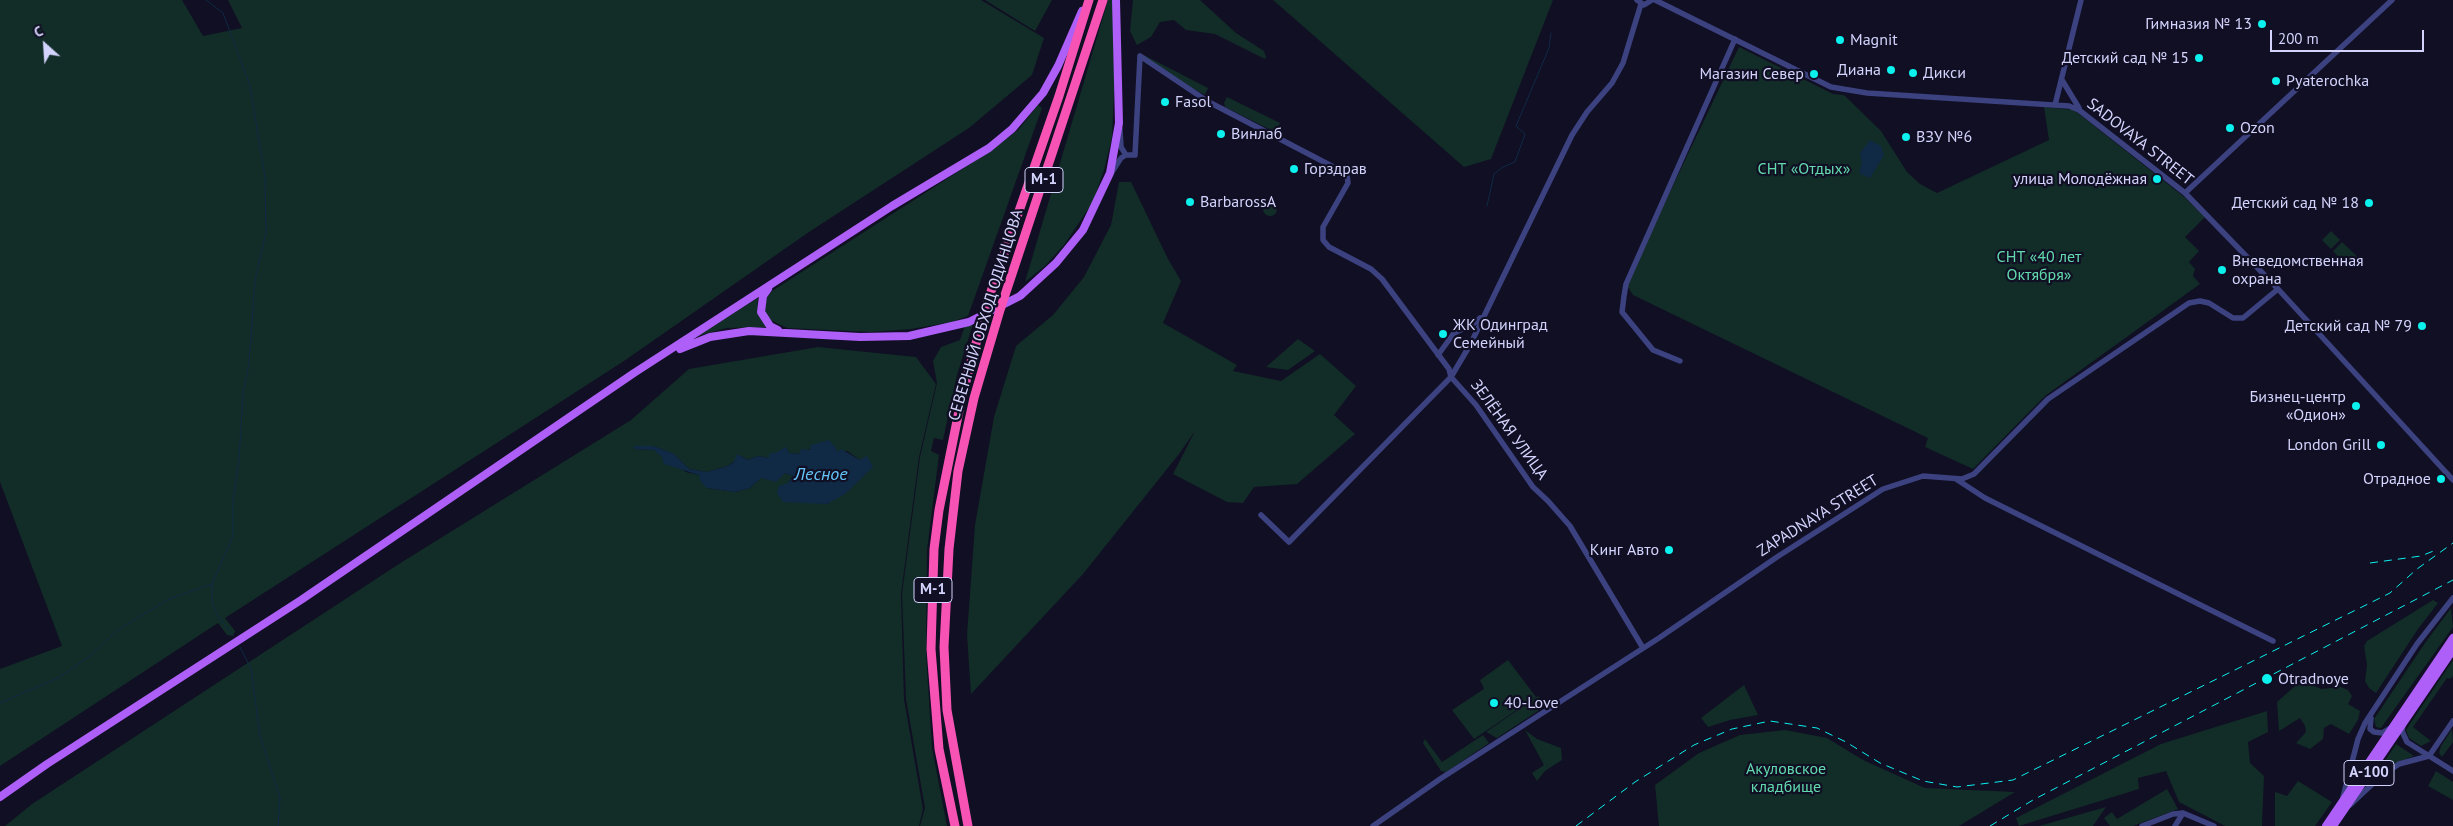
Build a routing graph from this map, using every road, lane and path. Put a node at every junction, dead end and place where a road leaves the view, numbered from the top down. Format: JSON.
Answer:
{"nodes":[{"id":1,"x":1088,"y":0,"type":"edge"},
{"id":2,"x":1104,"y":0,"type":"edge"},
{"id":3,"x":1116,"y":0,"type":"edge"},
{"id":4,"x":1653,"y":0,"type":"edge"},
{"id":5,"x":2081,"y":0,"type":"edge"},
{"id":6,"x":2392,"y":0,"type":"edge"},
{"id":7,"x":1639,"y":2,"type":"edge"},
{"id":8,"x":1735,"y":40,"type":"junction"},
{"id":9,"x":2062,"y":80,"type":"junction"},
{"id":10,"x":2055,"y":105,"type":"junction"},
{"id":11,"x":2082,"y":112,"type":"junction"},
{"id":12,"x":1119,"y":123,"type":"junction"},
{"id":13,"x":1126,"y":155,"type":"junction"},
{"id":14,"x":2184,"y":193,"type":"junction"},
{"id":15,"x":1099,"y":196,"type":"junction"},
{"id":16,"x":776,"y":283,"type":"junction"},
{"id":17,"x":2278,"y":289,"type":"junction"},
{"id":18,"x":1484,"y":314,"type":"junction"},
{"id":19,"x":786,"y":333,"type":"junction"},
{"id":20,"x":1438,"y":355,"type":"junction"},
{"id":21,"x":1680,"y":361,"type":"dead end"},
{"id":22,"x":634,"y":373,"type":"junction"},
{"id":23,"x":1451,"y":377,"type":"junction"},
{"id":24,"x":2452,"y":478,"type":"edge"},
{"id":25,"x":1956,"y":479,"type":"junction"},
{"id":26,"x":1261,"y":515,"type":"dead end"},
{"id":27,"x":2453,"y":598,"type":"edge"},
{"id":28,"x":2453,"y":638,"type":"edge"},
{"id":29,"x":2273,"y":641,"type":"dead end"},
{"id":30,"x":1643,"y":648,"type":"junction"},
{"id":31,"x":2453,"y":650,"type":"edge"},
{"id":32,"x":2373,"y":712,"type":"junction"},
{"id":33,"x":2405,"y":720,"type":"junction"},
{"id":34,"x":2453,"y":721,"type":"edge"},
{"id":35,"x":2392,"y":727,"type":"junction"},
{"id":36,"x":2428,"y":756,"type":"junction"},
{"id":37,"x":2453,"y":771,"type":"edge"},
{"id":38,"x":0,"y":797,"type":"edge"},
{"id":39,"x":2342,"y":804,"type":"junction"},
{"id":40,"x":2183,"y":813,"type":"junction"},
{"id":41,"x":2342,"y":813,"type":"junction"},
{"id":42,"x":955,"y":826,"type":"edge"},
{"id":43,"x":968,"y":826,"type":"edge"},
{"id":44,"x":1373,"y":826,"type":"edge"},
{"id":45,"x":2142,"y":826,"type":"edge"},
{"id":46,"x":2174,"y":826,"type":"edge"},
{"id":47,"x":2214,"y":826,"type":"edge"},
{"id":48,"x":2326,"y":826,"type":"edge"},
{"id":49,"x":2333,"y":826,"type":"edge"}],
"edges":[{"from":1,"to":16,"type":"main road","number":"М-1"},
{"from":1,"to":42,"type":"highway","name":"СЕВЕРНЫЙ ОБХОД ОДИНЦОВА","number":"М-1"},
{"from":2,"to":43,"type":"highway","name":"СЕВЕРНЫЙ ОБХОД ОДИНЦОВА","number":"М-1"},
{"from":3,"to":12,"type":"main road","number":"М-1"},
{"from":4,"to":7,"type":"street"},
{"from":4,"to":8,"type":"street","name":"SADOVAYA STREET"},
{"from":5,"to":9,"type":"street"},
{"from":6,"to":14,"type":"street"},
{"from":7,"to":18,"type":"street"},
{"from":8,"to":10,"type":"street","name":"SADOVAYA STREET"},
{"from":8,"to":21,"type":"street"},
{"from":9,"to":10,"type":"street"},
{"from":9,"to":11,"type":"street"},
{"from":10,"to":11,"type":"street","name":"SADOVAYA STREET"},
{"from":11,"to":14,"type":"street","name":"SADOVAYA STREET"},
{"from":12,"to":13,"type":"street"},
{"from":12,"to":15,"type":"main road","number":"М-1"},
{"from":13,"to":15,"type":"street"},
{"from":13,"to":20,"type":"street"},
{"from":14,"to":17,"type":"street","name":"SADOVAYA STREET"},
{"from":15,"to":19,"type":"main road","number":"М-1"},
{"from":16,"to":19,"type":"main road"},
{"from":16,"to":22,"type":"main road","number":"М-1"},
{"from":17,"to":24,"type":"street","name":"SADOVAYA STREET"},
{"from":17,"to":25,"type":"street","name":"ZAPADNAYA STREET"},
{"from":18,"to":20,"type":"street"},
{"from":18,"to":23,"type":"street"},
{"from":19,"to":22,"type":"main road","number":"М-1"},
{"from":20,"to":23,"type":"street"},
{"from":22,"to":38,"type":"main road","number":"М-1"},
{"from":23,"to":26,"type":"street","name":"ЗЕЛЁНАЯ УЛИЦА"},
{"from":23,"to":30,"type":"street","name":"ЗЕЛЁНАЯ УЛИЦА"},
{"from":25,"to":29,"type":"street"},
{"from":25,"to":30,"type":"street","name":"ZAPADNAYA STREET"},
{"from":27,"to":32,"type":"street"},
{"from":28,"to":35,"type":"main road","number":"А-100"},
{"from":30,"to":44,"type":"street","name":"ZAPADNAYA STREET"},
{"from":31,"to":33,"type":"main road","number":"А-100"},
{"from":32,"to":35,"type":"street"},
{"from":32,"to":39,"type":"street"},
{"from":33,"to":36,"type":"street"},
{"from":33,"to":41,"type":"main road","number":"А-100"},
{"from":34,"to":36,"type":"street"},
{"from":35,"to":39,"type":"main road","number":"А-100"},
{"from":36,"to":37,"type":"street"},
{"from":36,"to":41,"type":"street"},
{"from":39,"to":48,"type":"main road","number":"А-100"},
{"from":40,"to":45,"type":"street"},
{"from":40,"to":46,"type":"street"},
{"from":40,"to":47,"type":"street"},
{"from":41,"to":49,"type":"main road","number":"А-100"}]}
